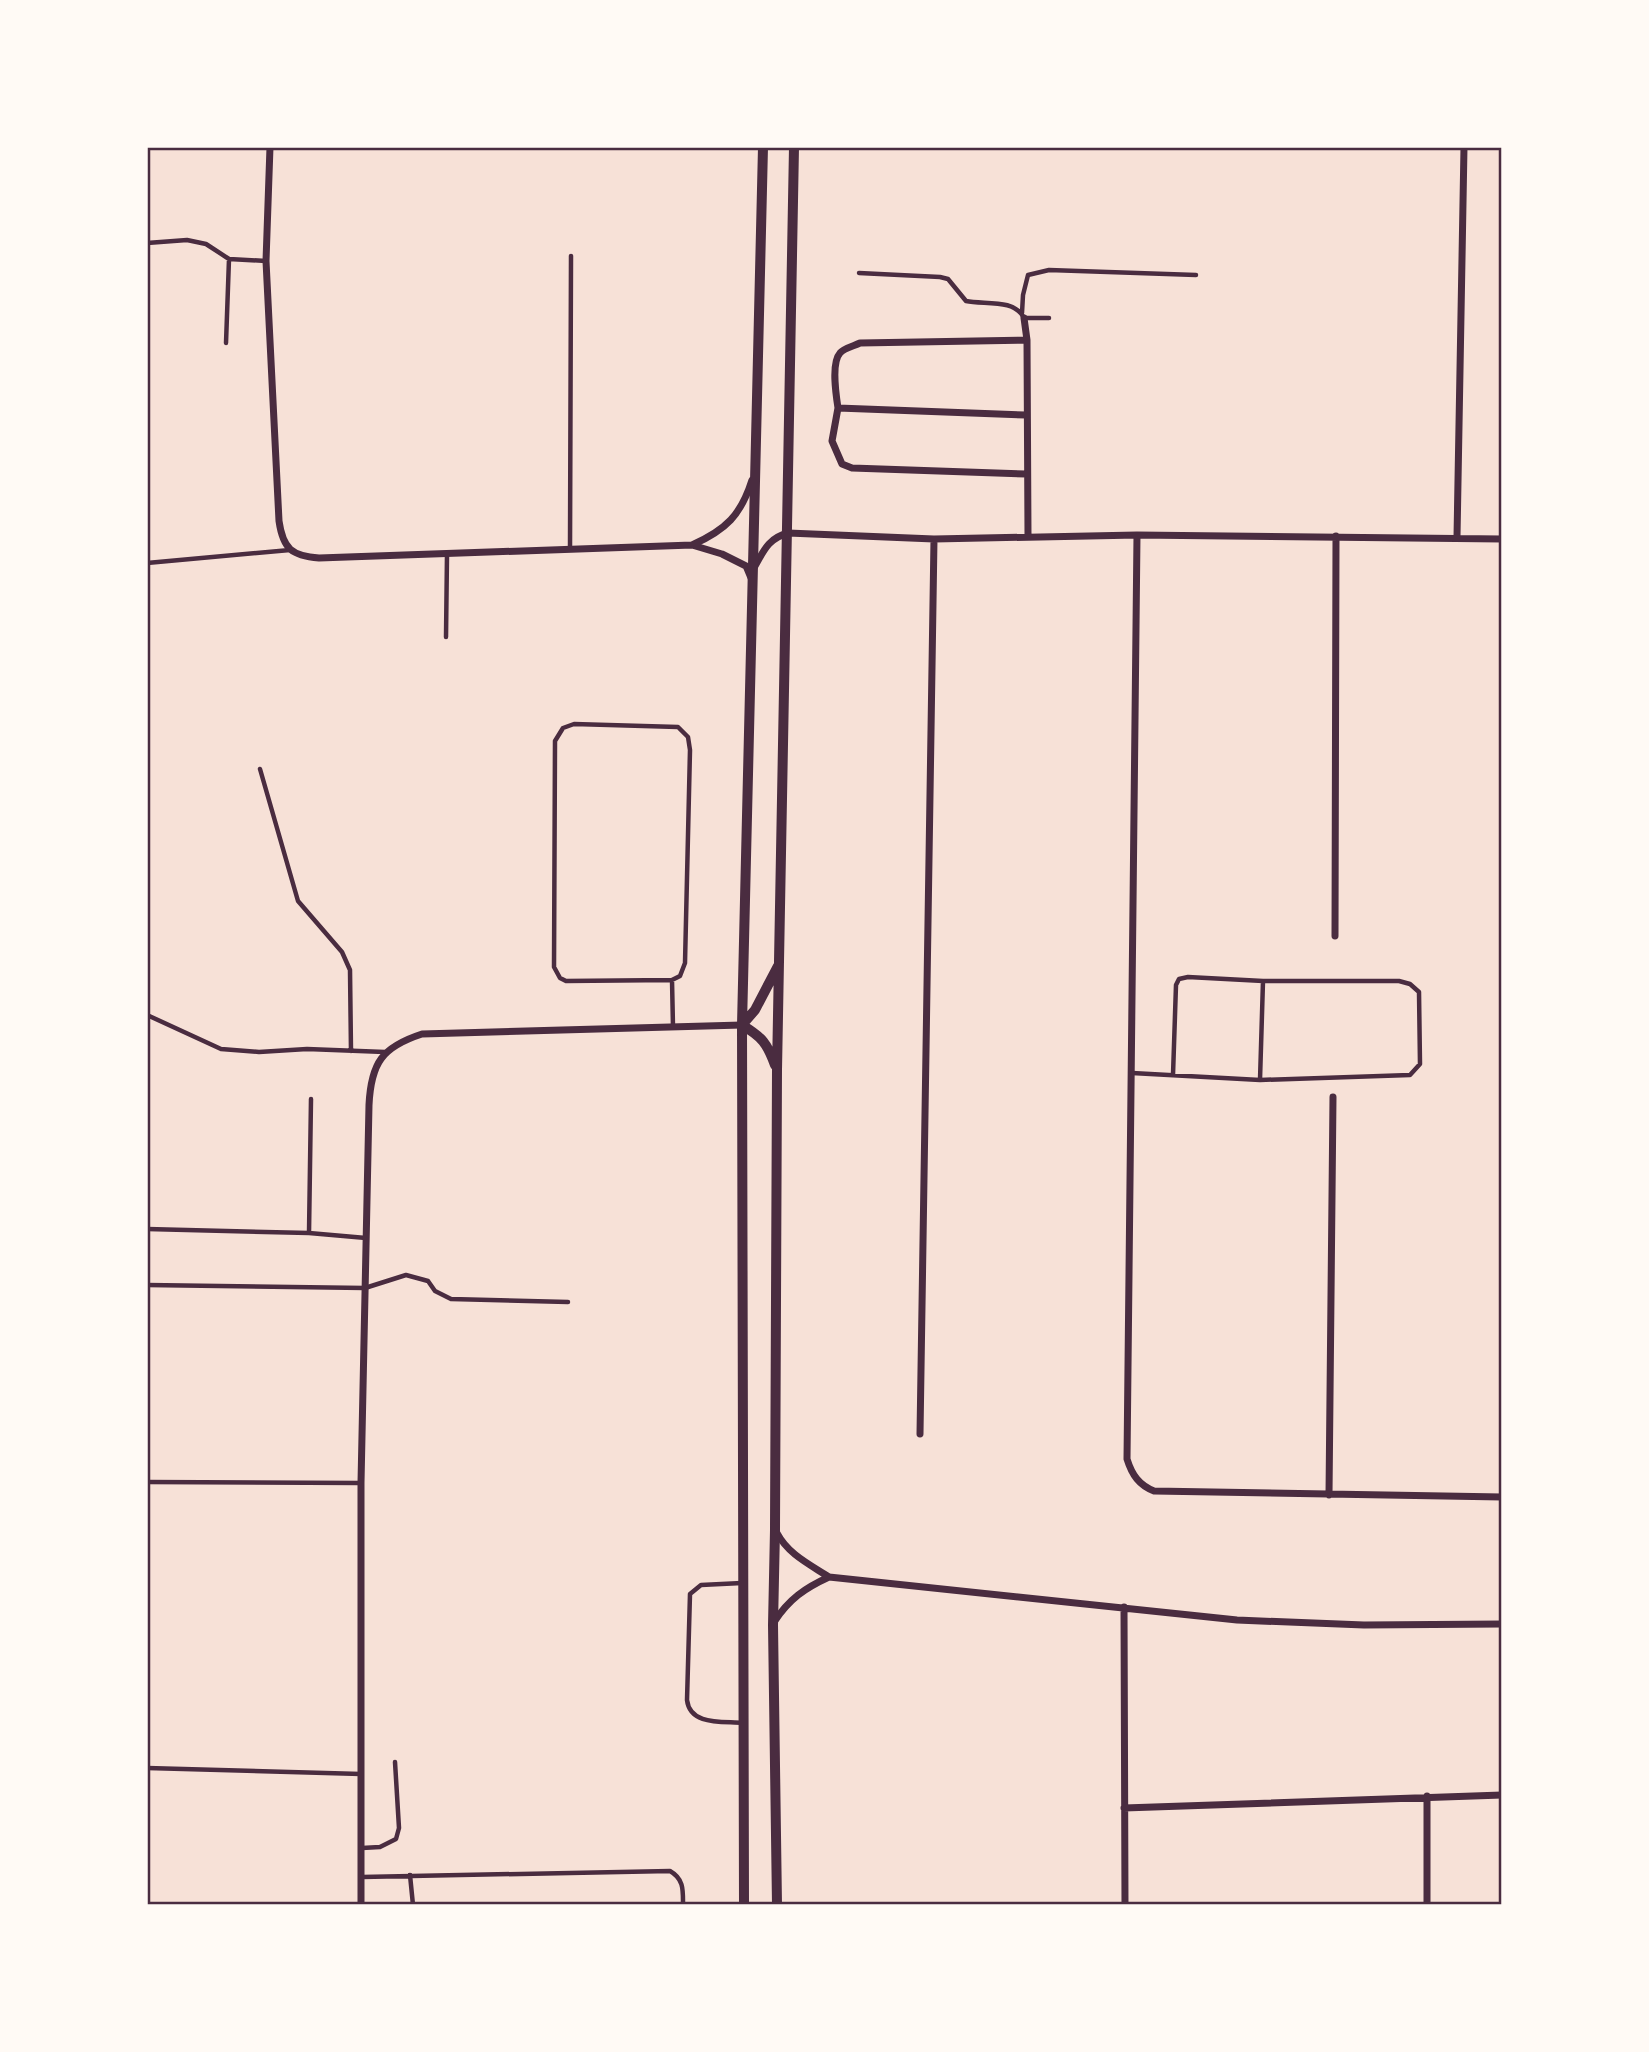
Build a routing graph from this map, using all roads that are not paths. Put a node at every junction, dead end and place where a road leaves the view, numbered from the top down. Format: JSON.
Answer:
{"nodes":[{"id":1,"x":270,"y":147,"type":"edge"},
{"id":2,"x":763,"y":147,"type":"edge"},
{"id":3,"x":794,"y":147,"type":"edge"},
{"id":4,"x":1464,"y":147,"type":"edge"},
{"id":5,"x":147,"y":243,"type":"edge"},
{"id":6,"x":571,"y":256,"type":"dead end"},
{"id":7,"x":229,"y":259,"type":"junction"},
{"id":8,"x":266,"y":261,"type":"junction"},
{"id":9,"x":859,"y":274,"type":"dead end"},
{"id":10,"x":1196,"y":275,"type":"dead end"},
{"id":11,"x":1023,"y":315,"type":"junction"},
{"id":12,"x":1049,"y":318,"type":"dead end"},
{"id":13,"x":1027,"y":340,"type":"junction"},
{"id":14,"x":226,"y":343,"type":"dead end"},
{"id":15,"x":838,"y":408,"type":"junction"},
{"id":16,"x":1027,"y":415,"type":"junction"},
{"id":17,"x":755,"y":468,"type":"junction"},
{"id":18,"x":1026,"y":474,"type":"junction"},
{"id":19,"x":788,"y":533,"type":"junction"},
{"id":20,"x":1137,"y":535,"type":"junction"},
{"id":21,"x":1028,"y":536,"type":"junction"},
{"id":22,"x":1336,"y":536,"type":"junction"},
{"id":23,"x":1457,"y":537,"type":"junction"},
{"id":24,"x":934,"y":539,"type":"junction"},
{"id":25,"x":1502,"y":539,"type":"edge"},
{"id":26,"x":692,"y":545,"type":"junction"},
{"id":27,"x":570,"y":549,"type":"junction"},
{"id":28,"x":290,"y":550,"type":"junction"},
{"id":29,"x":447,"y":554,"type":"junction"},
{"id":30,"x":147,"y":563,"type":"edge"},
{"id":31,"x":753,"y":570,"type":"junction"},
{"id":32,"x":753,"y":582,"type":"junction"},
{"id":33,"x":446,"y":637,"type":"dead end"},
{"id":34,"x":260,"y":769,"type":"dead end"},
{"id":35,"x":1335,"y":936,"type":"dead end"},
{"id":36,"x":779,"y":963,"type":"junction"},
{"id":37,"x":672,"y":980,"type":"junction"},
{"id":38,"x":1263,"y":981,"type":"junction"},
{"id":39,"x":147,"y":1015,"type":"edge"},
{"id":40,"x":742,"y":1025,"type":"junction"},
{"id":41,"x":673,"y":1027,"type":"junction"},
{"id":42,"x":351,"y":1051,"type":"junction"},
{"id":43,"x":386,"y":1052,"type":"junction"},
{"id":44,"x":777,"y":1070,"type":"junction"},
{"id":45,"x":1131,"y":1073,"type":"junction"},
{"id":46,"x":1173,"y":1075,"type":"junction"},
{"id":47,"x":1260,"y":1080,"type":"junction"},
{"id":48,"x":1333,"y":1097,"type":"dead end"},
{"id":49,"x":311,"y":1099,"type":"dead end"},
{"id":50,"x":147,"y":1229,"type":"edge"},
{"id":51,"x":309,"y":1233,"type":"junction"},
{"id":52,"x":366,"y":1238,"type":"junction"},
{"id":53,"x":147,"y":1285,"type":"edge"},
{"id":54,"x":365,"y":1288,"type":"junction"},
{"id":55,"x":568,"y":1302,"type":"dead end"},
{"id":56,"x":920,"y":1434,"type":"dead end"},
{"id":57,"x":147,"y":1482,"type":"edge"},
{"id":58,"x":361,"y":1483,"type":"junction"},
{"id":59,"x":1329,"y":1495,"type":"junction"},
{"id":60,"x":1502,"y":1497,"type":"edge"},
{"id":61,"x":775,"y":1530,"type":"junction"},
{"id":62,"x":829,"y":1577,"type":"junction"},
{"id":63,"x":744,"y":1583,"type":"junction"},
{"id":64,"x":1124,"y":1607,"type":"junction"},
{"id":65,"x":1502,"y":1624,"type":"edge"},
{"id":66,"x":773,"y":1625,"type":"junction"},
{"id":67,"x":744,"y":1723,"type":"junction"},
{"id":68,"x":395,"y":1762,"type":"dead end"},
{"id":69,"x":147,"y":1768,"type":"edge"},
{"id":70,"x":362,"y":1774,"type":"junction"},
{"id":71,"x":1502,"y":1795,"type":"edge"},
{"id":72,"x":1427,"y":1796,"type":"junction"},
{"id":73,"x":1124,"y":1808,"type":"junction"},
{"id":74,"x":362,"y":1848,"type":"junction"},
{"id":75,"x":410,"y":1875,"type":"junction"},
{"id":76,"x":362,"y":1877,"type":"junction"},
{"id":77,"x":361,"y":1905,"type":"edge"},
{"id":78,"x":413,"y":1905,"type":"edge"},
{"id":79,"x":683,"y":1905,"type":"edge"},
{"id":80,"x":744,"y":1905,"type":"edge"},
{"id":81,"x":777,"y":1905,"type":"edge"},
{"id":82,"x":1125,"y":1905,"type":"edge"},
{"id":83,"x":1427,"y":1905,"type":"edge"}],
"edges":[{"from":1,"to":8,"type":"street"},
{"from":2,"to":17,"type":"street"},
{"from":3,"to":19,"type":"street"},
{"from":4,"to":23,"type":"street"},
{"from":5,"to":7,"type":"lane"},
{"from":6,"to":27,"type":"lane"},
{"from":7,"to":8,"type":"lane"},
{"from":7,"to":14,"type":"lane"},
{"from":8,"to":28,"type":"street"},
{"from":9,"to":11,"type":"lane"},
{"from":10,"to":11,"type":"lane"},
{"from":11,"to":12,"type":"lane"},
{"from":11,"to":13,"type":"street"},
{"from":13,"to":15,"type":"street"},
{"from":13,"to":16,"type":"street"},
{"from":15,"to":16,"type":"street"},
{"from":15,"to":18,"type":"street"},
{"from":16,"to":18,"type":"street"},
{"from":17,"to":26,"type":"street"},
{"from":17,"to":31,"type":"street"},
{"from":18,"to":21,"type":"street"},
{"from":19,"to":24,"type":"street"},
{"from":19,"to":31,"type":"street"},
{"from":19,"to":36,"type":"street"},
{"from":20,"to":21,"type":"street"},
{"from":20,"to":22,"type":"street"},
{"from":20,"to":45,"type":"street"},
{"from":21,"to":24,"type":"street"},
{"from":22,"to":23,"type":"street"},
{"from":22,"to":35,"type":"street"},
{"from":23,"to":25,"type":"street"},
{"from":24,"to":56,"type":"street"},
{"from":26,"to":27,"type":"street"},
{"from":26,"to":32,"type":"street"},
{"from":27,"to":29,"type":"street"},
{"from":28,"to":29,"type":"street"},
{"from":28,"to":30,"type":"lane"},
{"from":29,"to":33,"type":"lane"},
{"from":31,"to":32,"type":"street"},
{"from":32,"to":40,"type":"street"},
{"from":34,"to":42,"type":"lane"},
{"from":36,"to":40,"type":"street"},
{"from":36,"to":44,"type":"street"},
{"from":37,"to":37,"type":"lane"},
{"from":37,"to":41,"type":"lane"},
{"from":38,"to":46,"type":"lane"},
{"from":38,"to":47,"type":"lane"},
{"from":38,"to":47,"type":"lane"},
{"from":39,"to":42,"type":"lane"},
{"from":40,"to":41,"type":"street"},
{"from":40,"to":44,"type":"street"},
{"from":40,"to":63,"type":"street"},
{"from":41,"to":43,"type":"street"},
{"from":42,"to":43,"type":"lane"},
{"from":43,"to":52,"type":"street"},
{"from":44,"to":61,"type":"street"},
{"from":45,"to":46,"type":"lane"},
{"from":45,"to":59,"type":"street"},
{"from":46,"to":47,"type":"lane"},
{"from":48,"to":59,"type":"street"},
{"from":49,"to":51,"type":"lane"},
{"from":50,"to":51,"type":"lane"},
{"from":51,"to":52,"type":"lane"},
{"from":52,"to":54,"type":"street"},
{"from":53,"to":54,"type":"lane"},
{"from":54,"to":55,"type":"lane"},
{"from":54,"to":58,"type":"street"},
{"from":57,"to":58,"type":"lane"},
{"from":58,"to":70,"type":"street"},
{"from":59,"to":60,"type":"street"},
{"from":61,"to":62,"type":"street"},
{"from":61,"to":66,"type":"street"},
{"from":62,"to":64,"type":"street"},
{"from":62,"to":66,"type":"street"},
{"from":63,"to":67,"type":"street"},
{"from":63,"to":67,"type":"lane"},
{"from":64,"to":65,"type":"street"},
{"from":64,"to":73,"type":"street"},
{"from":66,"to":81,"type":"street"},
{"from":67,"to":80,"type":"street"},
{"from":68,"to":74,"type":"lane"},
{"from":69,"to":70,"type":"lane"},
{"from":70,"to":74,"type":"street"},
{"from":71,"to":72,"type":"street"},
{"from":72,"to":73,"type":"street"},
{"from":72,"to":83,"type":"street"},
{"from":73,"to":82,"type":"street"},
{"from":74,"to":76,"type":"street"},
{"from":75,"to":76,"type":"lane"},
{"from":75,"to":78,"type":"lane"},
{"from":75,"to":79,"type":"lane"},
{"from":76,"to":77,"type":"street"}]}
